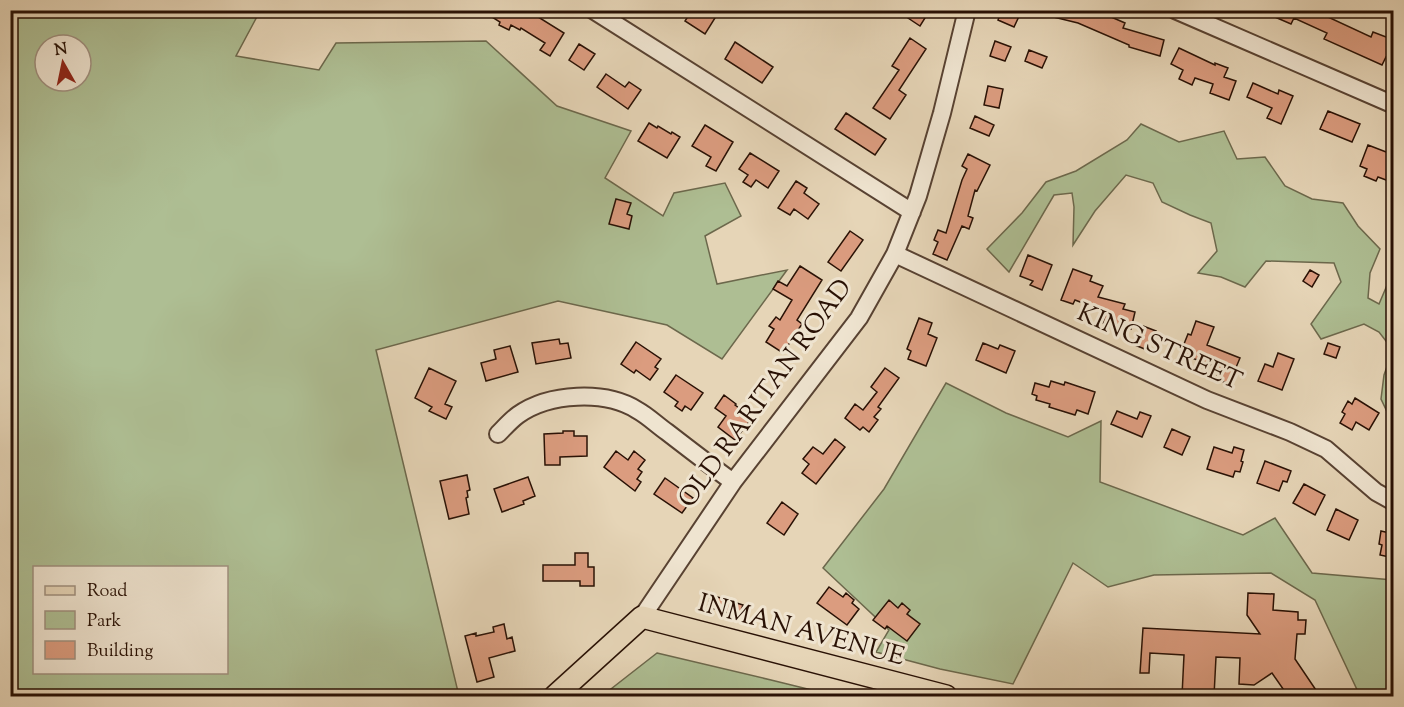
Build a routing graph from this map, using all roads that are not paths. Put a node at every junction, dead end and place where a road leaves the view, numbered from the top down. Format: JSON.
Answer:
{"nodes":[{"id":1,"x":593,"y":10,"type":"edge"},
{"id":2,"x":967,"y":10,"type":"edge"},
{"id":3,"x":1175,"y":10,"type":"edge"},
{"id":4,"x":1394,"y":105,"type":"edge"},
{"id":5,"x":912,"y":212,"type":"junction"},
{"id":6,"x":894,"y":254,"type":"junction"},
{"id":7,"x":498,"y":434,"type":"dead end"},
{"id":8,"x":733,"y":482,"type":"junction"},
{"id":9,"x":1394,"y":502,"type":"edge"},
{"id":10,"x":642,"y":617,"type":"junction"},
{"id":11,"x":555,"y":696,"type":"edge"},
{"id":12,"x":946,"y":696,"type":"edge"}],
"edges":[{"from":1,"to":5,"type":"street"},
{"from":2,"to":5,"type":"street","name":"OLD RARITAN ROAD"},
{"from":3,"to":4,"type":"street"},
{"from":5,"to":6,"type":"street","name":"OLD RARITAN ROAD"},
{"from":6,"to":8,"type":"street","name":"OLD RARITAN ROAD"},
{"from":6,"to":9,"type":"street","name":"KING STREET"},
{"from":7,"to":8,"type":"street"},
{"from":8,"to":10,"type":"street","name":"OLD RARITAN ROAD"},
{"from":10,"to":11,"type":"main road","name":"OLD RARITAN ROAD"},
{"from":10,"to":12,"type":"main road","name":"INMAN AVENUE"}]}
